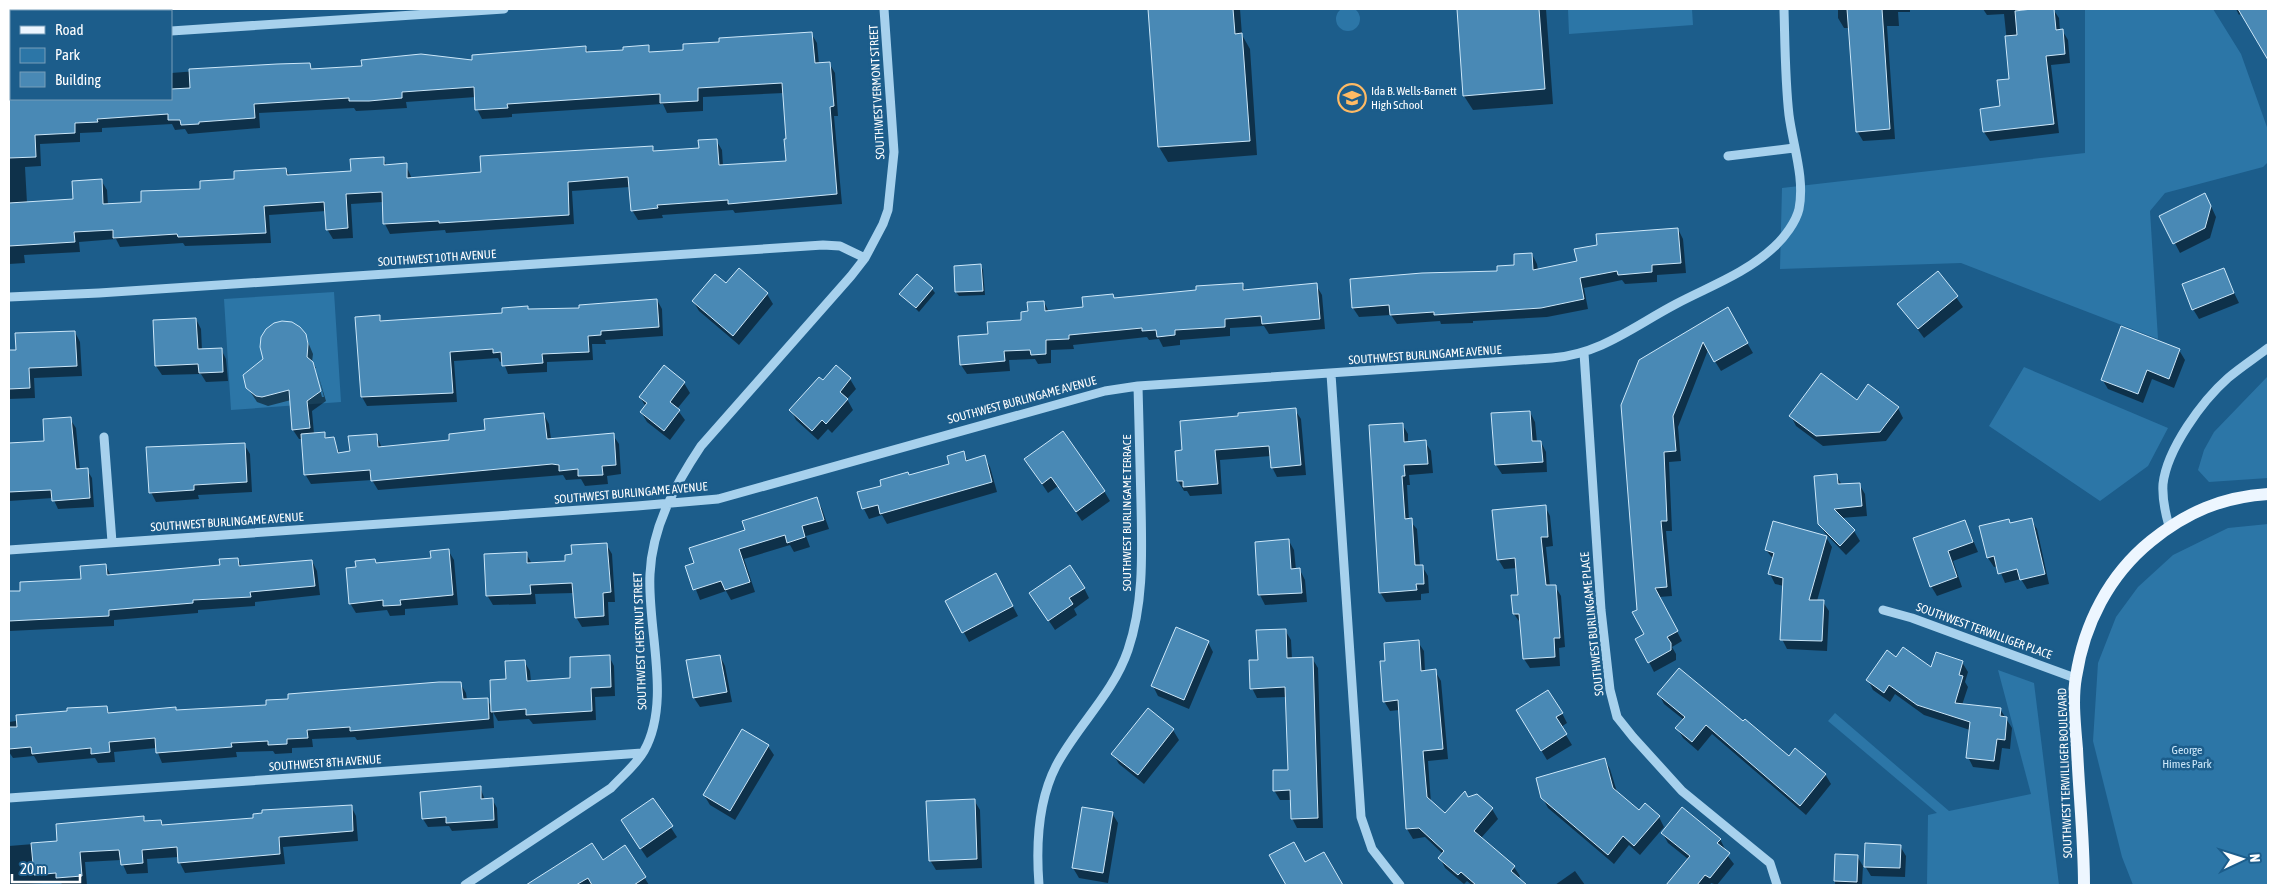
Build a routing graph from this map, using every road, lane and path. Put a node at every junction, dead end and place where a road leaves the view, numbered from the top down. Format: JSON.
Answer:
{"nodes":[{"id":1,"x":504,"y":9,"type":"edge"},
{"id":2,"x":884,"y":9,"type":"edge"},
{"id":3,"x":1784,"y":9,"type":"edge"},
{"id":4,"x":172,"y":31,"type":"edge"},
{"id":5,"x":1794,"y":148,"type":"junction"},
{"id":6,"x":1728,"y":156,"type":"dead end"},
{"id":7,"x":865,"y":258,"type":"junction"},
{"id":8,"x":9,"y":297,"type":"edge"},
{"id":9,"x":2268,"y":348,"type":"edge"},
{"id":10,"x":1584,"y":353,"type":"junction"},
{"id":11,"x":1331,"y":374,"type":"junction"},
{"id":12,"x":1138,"y":386,"type":"junction"},
{"id":13,"x":104,"y":437,"type":"dead end"},
{"id":14,"x":2268,"y":494,"type":"edge"},
{"id":15,"x":668,"y":503,"type":"junction"},
{"id":16,"x":2169,"y":526,"type":"junction"},
{"id":17,"x":112,"y":542,"type":"junction"},
{"id":18,"x":9,"y":550,"type":"edge"},
{"id":19,"x":1883,"y":610,"type":"dead end"},
{"id":20,"x":2075,"y":678,"type":"junction"},
{"id":21,"x":642,"y":753,"type":"junction"},
{"id":22,"x":9,"y":798,"type":"edge"},
{"id":23,"x":465,"y":885,"type":"edge"},
{"id":24,"x":1039,"y":885,"type":"edge"},
{"id":25,"x":1400,"y":885,"type":"edge"},
{"id":26,"x":1778,"y":885,"type":"edge"},
{"id":27,"x":2084,"y":885,"type":"edge"}],
"edges":[{"from":1,"to":4,"type":"street"},
{"from":2,"to":7,"type":"street","name":"SOUTHWEST VERMONT STREET"},
{"from":3,"to":5,"type":"street","name":"SOUTHWEST BURLINGAME AVENUE"},
{"from":5,"to":6,"type":"street"},
{"from":5,"to":10,"type":"street","name":"SOUTHWEST BURLINGAME AVENUE"},
{"from":7,"to":8,"type":"street","name":"SOUTHWEST 10TH AVENUE"},
{"from":7,"to":15,"type":"street","name":"SOUTHWEST CHESTNUT STREET"},
{"from":9,"to":16,"type":"street"},
{"from":10,"to":11,"type":"street","name":"SOUTHWEST BURLINGAME AVENUE"},
{"from":10,"to":26,"type":"street","name":"SOUTHWEST BURLINGAME PLACE"},
{"from":11,"to":12,"type":"street","name":"SOUTHWEST BURLINGAME AVENUE"},
{"from":11,"to":25,"type":"street"},
{"from":12,"to":15,"type":"street","name":"SOUTHWEST BURLINGAME AVENUE"},
{"from":12,"to":24,"type":"street","name":"SOUTHWEST BURLINGAME TERRACE"},
{"from":13,"to":17,"type":"street"},
{"from":14,"to":16,"type":"main road","name":"SOUTHWEST TERWILLIGER BOULEVARD"},
{"from":15,"to":17,"type":"street","name":"SOUTHWEST BURLINGAME AVENUE"},
{"from":15,"to":21,"type":"street","name":"SOUTHWEST CHESTNUT STREET"},
{"from":16,"to":20,"type":"main road","name":"SOUTHWEST TERWILLIGER BOULEVARD"},
{"from":17,"to":18,"type":"street","name":"SOUTHWEST BURLINGAME AVENUE"},
{"from":19,"to":20,"type":"street","name":"SOUTHWEST TERWILLIGER PLACE"},
{"from":20,"to":27,"type":"main road","name":"SOUTHWEST TERWILLIGER BOULEVARD"},
{"from":21,"to":22,"type":"street","name":"SOUTHWEST 8TH AVENUE"},
{"from":21,"to":23,"type":"street","name":"SOUTHWEST CHESTNUT STREET"}]}
